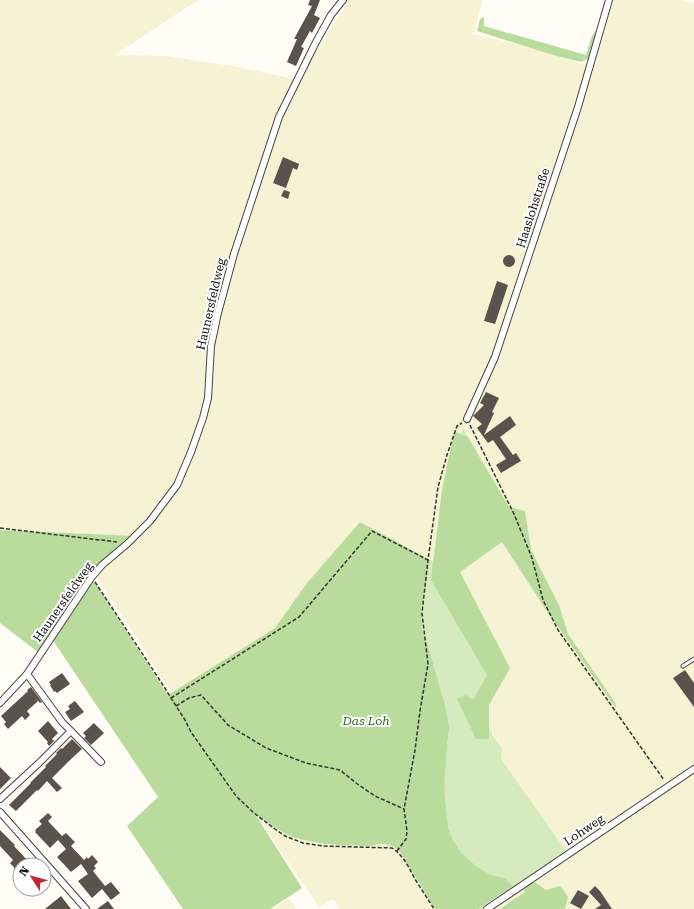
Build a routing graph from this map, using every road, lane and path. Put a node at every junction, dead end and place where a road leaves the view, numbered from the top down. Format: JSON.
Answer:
{"nodes":[{"id":1,"x":343,"y":0,"type":"edge"},
{"id":2,"x":609,"y":0,"type":"edge"},
{"id":3,"x":467,"y":419,"type":"junction"},
{"id":4,"x":0,"y":528,"type":"edge"},
{"id":5,"x":127,"y":544,"type":"junction"},
{"id":6,"x":428,"y":560,"type":"junction"},
{"id":7,"x":91,"y":578,"type":"junction"},
{"id":8,"x":694,"y":658,"type":"edge"},
{"id":9,"x":683,"y":666,"type":"dead end"},
{"id":10,"x":27,"y":674,"type":"junction"},
{"id":11,"x":171,"y":698,"type":"junction"},
{"id":12,"x":0,"y":703,"type":"edge"},
{"id":13,"x":176,"y":706,"type":"junction"},
{"id":14,"x":70,"y":731,"type":"junction"},
{"id":15,"x":100,"y":762,"type":"dead end"},
{"id":16,"x":694,"y":769,"type":"edge"},
{"id":17,"x":668,"y":787,"type":"junction"},
{"id":18,"x":0,"y":799,"type":"edge"},
{"id":19,"x":404,"y":809,"type":"junction"},
{"id":20,"x":0,"y":812,"type":"edge"},
{"id":21,"x":397,"y":851,"type":"junction"},
{"id":22,"x":86,"y":909,"type":"edge"},
{"id":23,"x":434,"y":909,"type":"edge"},
{"id":24,"x":487,"y":909,"type":"edge"}],
"edges":[{"from":1,"to":5,"type":"street","name":"Haunersfeldweg"},
{"from":2,"to":3,"type":"street","name":"Haaslohstraße"},
{"from":3,"to":6,"type":"path"},
{"from":3,"to":17,"type":"path"},
{"from":4,"to":5,"type":"path"},
{"from":5,"to":7,"type":"street","name":"Haunersfeldweg"},
{"from":6,"to":11,"type":"path"},
{"from":6,"to":19,"type":"path"},
{"from":7,"to":10,"type":"street","name":"Haunersfeldweg"},
{"from":7,"to":11,"type":"path"},
{"from":8,"to":9,"type":"lane"},
{"from":10,"to":12,"type":"street","name":"Haunersfeldweg"},
{"from":10,"to":14,"type":"street"},
{"from":11,"to":13,"type":"path"},
{"from":13,"to":19,"type":"path"},
{"from":13,"to":21,"type":"path"},
{"from":14,"to":15,"type":"street"},
{"from":14,"to":18,"type":"street"},
{"from":16,"to":17,"type":"street","name":"Lohweg"},
{"from":17,"to":24,"type":"street","name":"Lohweg"},
{"from":19,"to":21,"type":"path"},
{"from":20,"to":22,"type":"street"},
{"from":21,"to":23,"type":"path"}]}
